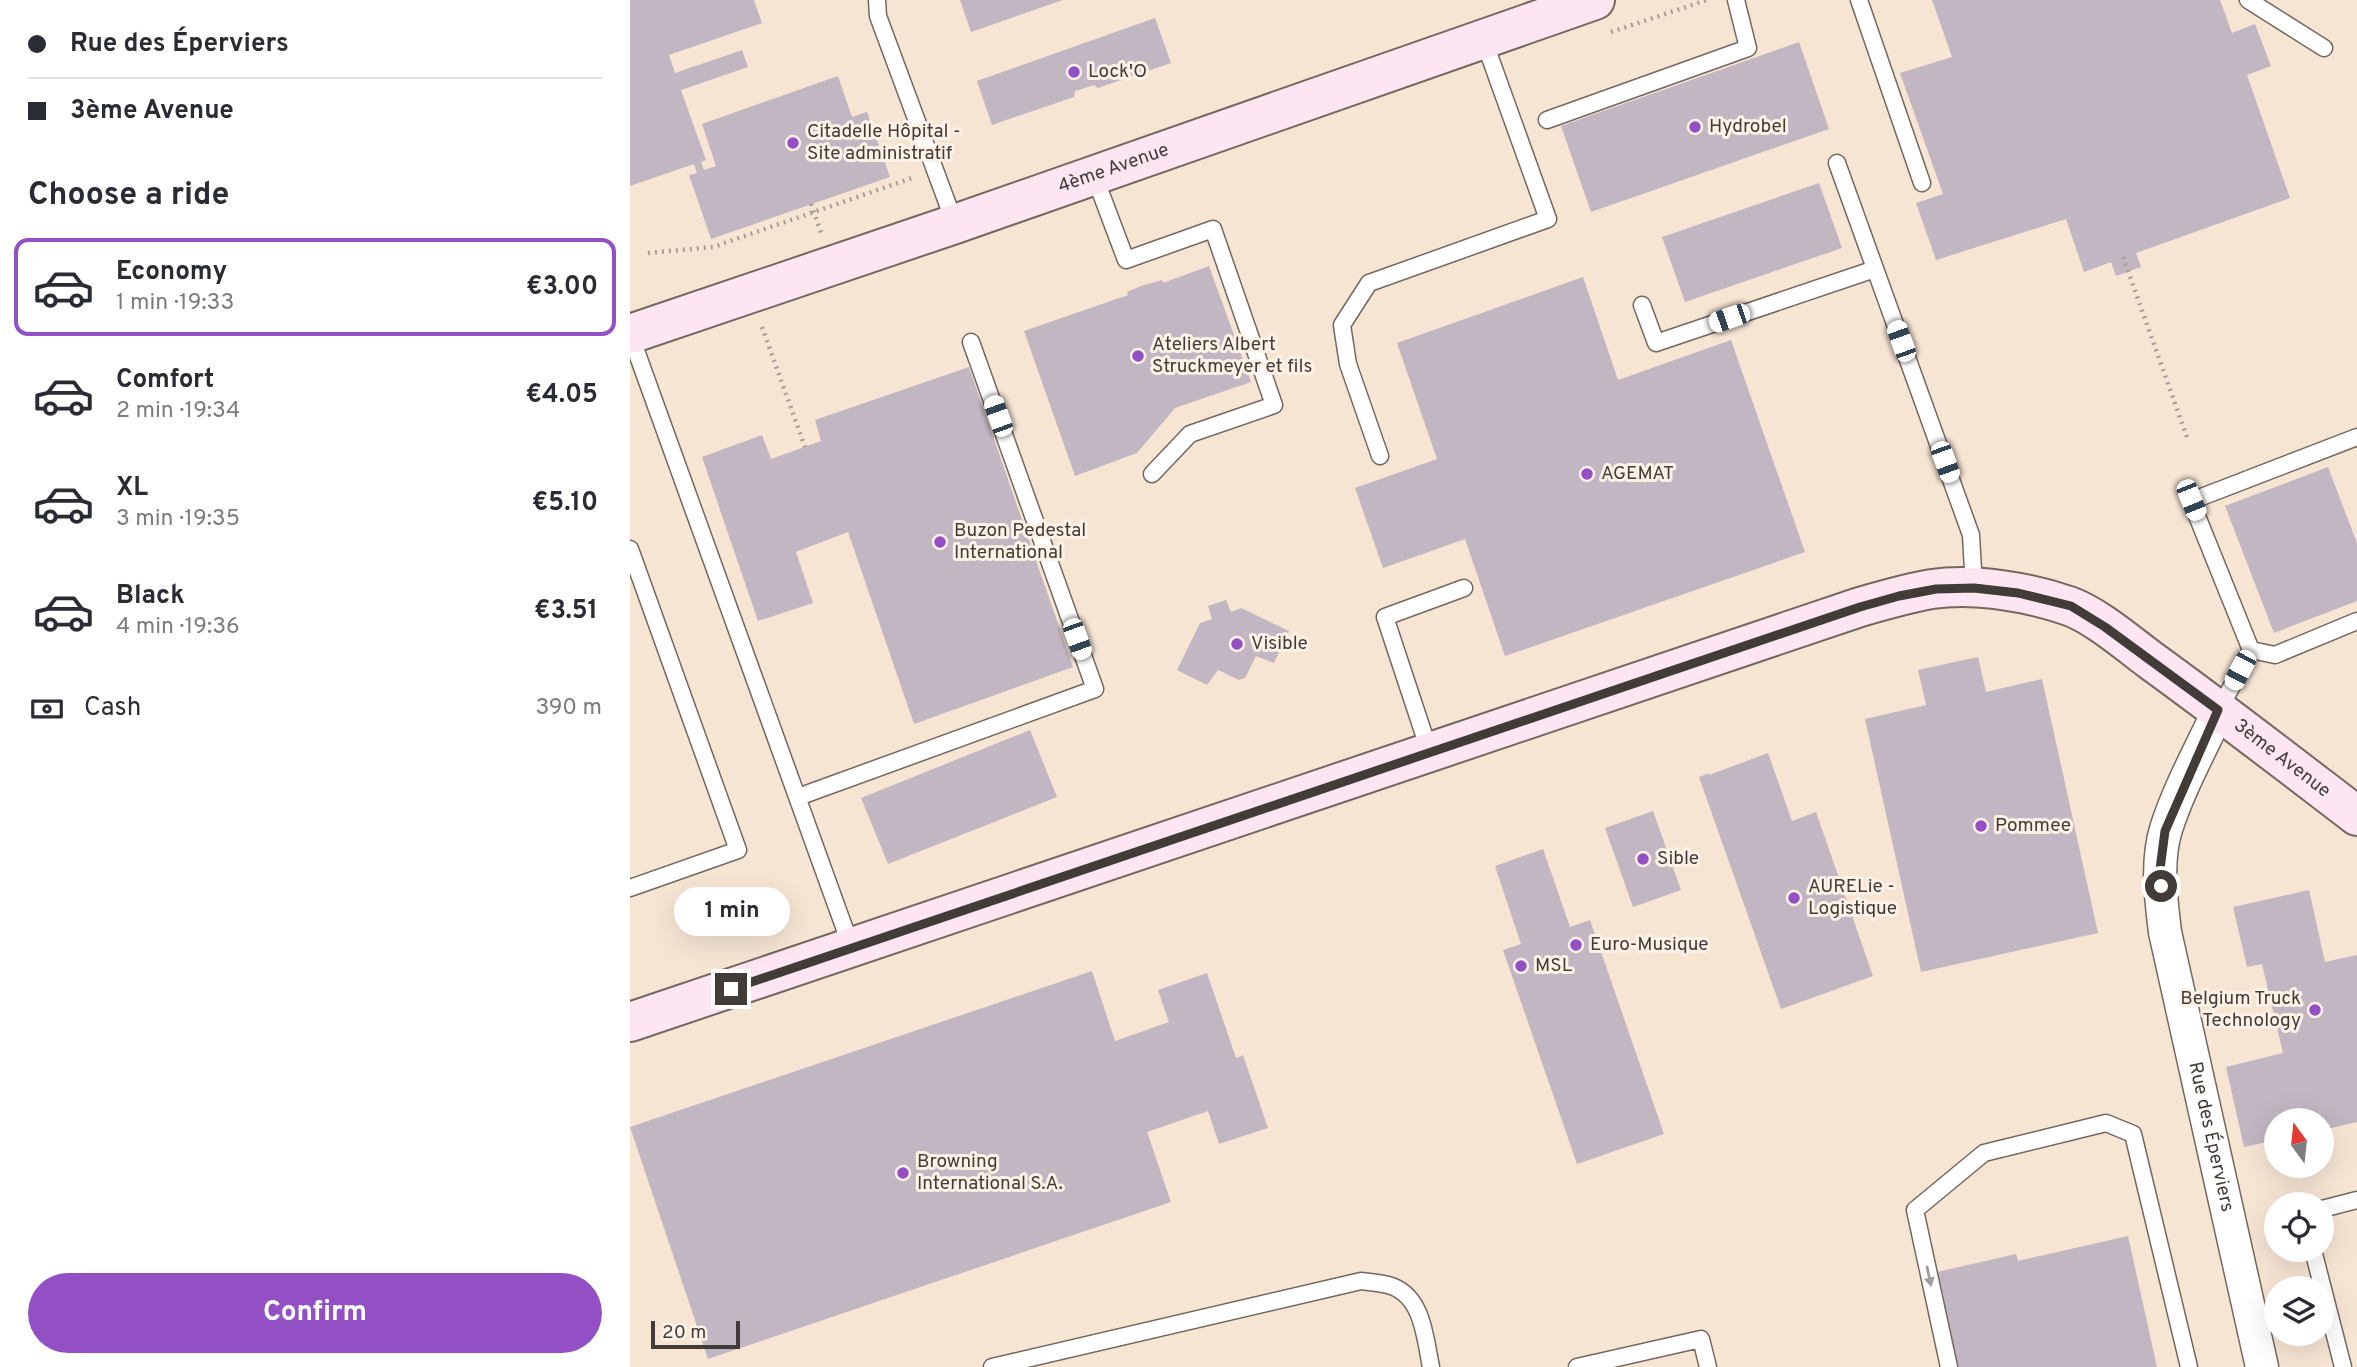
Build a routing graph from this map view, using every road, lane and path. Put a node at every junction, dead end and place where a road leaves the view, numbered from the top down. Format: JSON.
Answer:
{"nodes":[{"id":1,"x":877,"y":0,"type":"edge"},
{"id":2,"x":1595,"y":0,"type":"edge"},
{"id":3,"x":1736,"y":0,"type":"edge"},
{"id":4,"x":1859,"y":0,"type":"edge"},
{"id":5,"x":2248,"y":0,"type":"edge"},
{"id":6,"x":1483,"y":38,"type":"junction"},
{"id":7,"x":2324,"y":48,"type":"dead end"},
{"id":8,"x":1547,"y":120,"type":"dead end"},
{"id":9,"x":1837,"y":163,"type":"dead end"},
{"id":10,"x":935,"y":170,"type":"junction"},
{"id":11,"x":1094,"y":175,"type":"junction"},
{"id":12,"x":1922,"y":183,"type":"dead end"},
{"id":13,"x":955,"y":224,"type":"junction"},
{"id":14,"x":648,"y":253,"type":"dead end"},
{"id":15,"x":2123,"y":257,"type":"dead end"},
{"id":16,"x":1875,"y":269,"type":"junction"},
{"id":17,"x":1642,"y":305,"type":"dead end"},
{"id":18,"x":762,"y":327,"type":"dead end"},
{"id":19,"x":630,"y":334,"type":"edge"},
{"id":20,"x":971,"y":342,"type":"dead end"},
{"id":21,"x":2357,"y":437,"type":"edge"},
{"id":22,"x":2188,"y":440,"type":"dead end"},
{"id":23,"x":805,"y":447,"type":"dead end"},
{"id":24,"x":1380,"y":456,"type":"dead end"},
{"id":25,"x":1152,"y":474,"type":"dead end"},
{"id":26,"x":630,"y":549,"type":"edge"},
{"id":27,"x":1464,"y":588,"type":"dead end"},
{"id":28,"x":1974,"y":588,"type":"junction"},
{"id":29,"x":2357,"y":621,"type":"edge"},
{"id":30,"x":2250,"y":650,"type":"junction"},
{"id":31,"x":2218,"y":710,"type":"junction"},
{"id":32,"x":1430,"y":753,"type":"junction"},
{"id":33,"x":798,"y":797,"type":"junction"},
{"id":34,"x":2357,"y":816,"type":"edge"},
{"id":35,"x":630,"y":888,"type":"edge"},
{"id":36,"x":852,"y":948,"type":"junction"},
{"id":37,"x":630,"y":1022,"type":"edge"},
{"id":38,"x":2357,"y":1200,"type":"edge"},
{"id":39,"x":2334,"y":1206,"type":"edge"},
{"id":40,"x":2316,"y":1262,"type":"edge"},
{"id":41,"x":992,"y":1367,"type":"edge"},
{"id":42,"x":1431,"y":1367,"type":"edge"},
{"id":43,"x":1577,"y":1367,"type":"edge"},
{"id":44,"x":1708,"y":1367,"type":"edge"},
{"id":45,"x":1949,"y":1367,"type":"edge"},
{"id":46,"x":2189,"y":1367,"type":"edge"},
{"id":47,"x":2262,"y":1367,"type":"edge"},
{"id":48,"x":2343,"y":1367,"type":"edge"}],
"edges":[{"from":1,"to":10,"type":"lane"},
{"from":2,"to":6,"type":"street","name":"4ème Avenue"},
{"from":3,"to":8,"type":"lane"},
{"from":4,"to":12,"type":"lane"},
{"from":5,"to":7,"type":"lane"},
{"from":6,"to":11,"type":"street","name":"4ème Avenue"},
{"from":6,"to":24,"type":"lane"},
{"from":9,"to":16,"type":"lane"},
{"from":10,"to":13,"type":"lane"},
{"from":10,"to":14,"type":"path"},
{"from":11,"to":13,"type":"street","name":"4ème Avenue"},
{"from":11,"to":25,"type":"lane"},
{"from":13,"to":19,"type":"street","name":"4ème Avenue"},
{"from":15,"to":22,"type":"path"},
{"from":16,"to":17,"type":"lane"},
{"from":16,"to":28,"type":"lane"},
{"from":18,"to":23,"type":"path"},
{"from":19,"to":33,"type":"lane"},
{"from":20,"to":33,"type":"lane"},
{"from":21,"to":30,"type":"lane"},
{"from":26,"to":35,"type":"lane"},
{"from":27,"to":32,"type":"lane"},
{"from":28,"to":31,"type":"street","name":"3ème Avenue"},
{"from":28,"to":32,"type":"street","name":"3ème Avenue"},
{"from":29,"to":30,"type":"lane"},
{"from":30,"to":31,"type":"lane"},
{"from":31,"to":34,"type":"street","name":"3ème Avenue"},
{"from":31,"to":47,"type":"street","name":"Rue des Éperviers"},
{"from":32,"to":36,"type":"street","name":"3ème Avenue"},
{"from":33,"to":36,"type":"lane"},
{"from":36,"to":37,"type":"street","name":"3ème Avenue"},
{"from":38,"to":39,"type":"lane"},
{"from":40,"to":48,"type":"lane"},
{"from":41,"to":42,"type":"lane"},
{"from":43,"to":44,"type":"lane"},
{"from":46,"to":45,"type":"lane","one_way":true}]}
